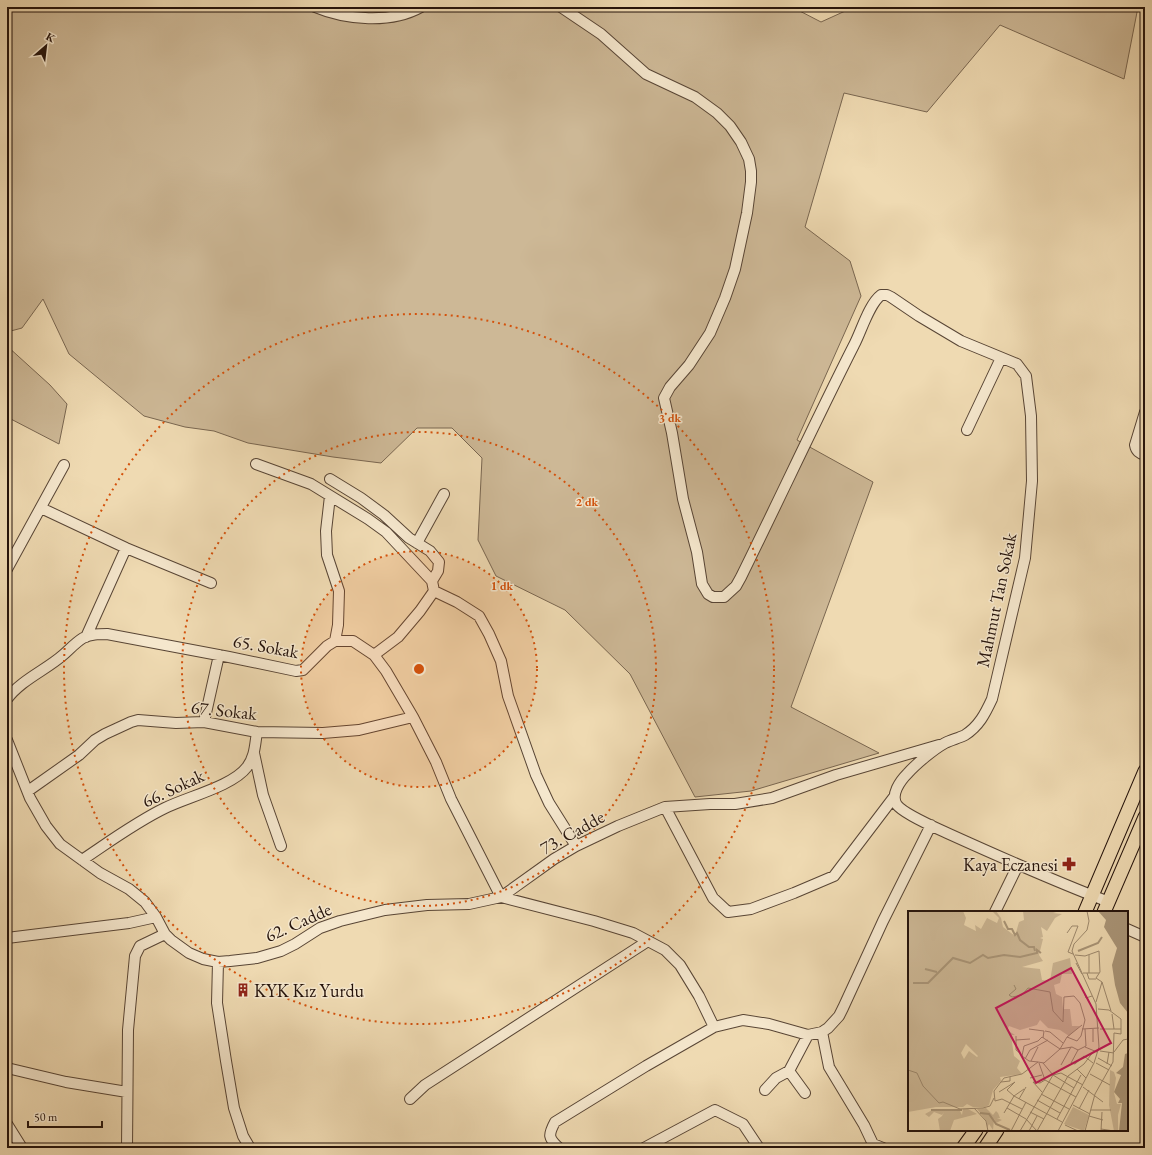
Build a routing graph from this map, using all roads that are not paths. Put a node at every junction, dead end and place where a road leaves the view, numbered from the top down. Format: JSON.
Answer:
{"nodes":[{"id":1,"x":315,"y":7,"type":"edge"},
{"id":2,"x":421,"y":7,"type":"edge"},
{"id":3,"x":561,"y":7,"type":"edge"},
{"id":4,"x":1001,"y":358,"type":"junction"},
{"id":5,"x":1145,"y":412,"type":"edge"},
{"id":6,"x":967,"y":430,"type":"dead end"},
{"id":7,"x":1145,"y":455,"type":"edge"},
{"id":8,"x":256,"y":464,"type":"dead end"},
{"id":9,"x":64,"y":465,"type":"dead end"},
{"id":10,"x":330,"y":479,"type":"dead end"},
{"id":11,"x":444,"y":494,"type":"dead end"},
{"id":12,"x":330,"y":496,"type":"junction"},
{"id":13,"x":41,"y":508,"type":"junction"},
{"id":14,"x":417,"y":543,"type":"junction"},
{"id":15,"x":126,"y":548,"type":"junction"},
{"id":16,"x":7,"y":569,"type":"edge"},
{"id":17,"x":432,"y":580,"type":"junction"},
{"id":18,"x":211,"y":583,"type":"dead end"},
{"id":19,"x":434,"y":591,"type":"junction"},
{"id":20,"x":86,"y":637,"type":"junction"},
{"id":21,"x":335,"y":641,"type":"junction"},
{"id":22,"x":219,"y":655,"type":"junction"},
{"id":23,"x":374,"y":655,"type":"junction"},
{"id":24,"x":7,"y":699,"type":"edge"},
{"id":25,"x":413,"y":717,"type":"junction"},
{"id":26,"x":204,"y":722,"type":"junction"},
{"id":27,"x":257,"y":732,"type":"junction"},
{"id":28,"x":7,"y":740,"type":"edge"},
{"id":29,"x":945,"y":743,"type":"junction"},
{"id":30,"x":254,"y":753,"type":"junction"},
{"id":31,"x":1145,"y":771,"type":"edge"},
{"id":32,"x":28,"y":792,"type":"junction"},
{"id":33,"x":894,"y":797,"type":"junction"},
{"id":34,"x":665,"y":807,"type":"junction"},
{"id":35,"x":1145,"y":817,"type":"edge"},
{"id":36,"x":931,"y":825,"type":"junction"},
{"id":37,"x":281,"y":846,"type":"dead end"},
{"id":38,"x":576,"y":846,"type":"junction"},
{"id":39,"x":82,"y":860,"type":"junction"},
{"id":40,"x":1018,"y":865,"type":"junction"},
{"id":41,"x":1092,"y":896,"type":"junction"},
{"id":42,"x":501,"y":897,"type":"junction"},
{"id":43,"x":1106,"y":907,"type":"edge"},
{"id":44,"x":995,"y":911,"type":"edge"},
{"id":45,"x":1085,"y":911,"type":"edge"},
{"id":46,"x":156,"y":917,"type":"junction"},
{"id":47,"x":1128,"y":929,"type":"edge"},
{"id":48,"x":166,"y":934,"type":"junction"},
{"id":49,"x":1145,"y":936,"type":"edge"},
{"id":50,"x":7,"y":938,"type":"edge"},
{"id":51,"x":648,"y":941,"type":"junction"},
{"id":52,"x":218,"y":962,"type":"junction"},
{"id":53,"x":714,"y":1027,"type":"junction"},
{"id":54,"x":822,"y":1032,"type":"junction"},
{"id":55,"x":808,"y":1035,"type":"junction"},
{"id":56,"x":7,"y":1068,"type":"edge"},
{"id":57,"x":789,"y":1071,"type":"junction"},
{"id":58,"x":766,"y":1090,"type":"dead end"},
{"id":59,"x":127,"y":1092,"type":"junction"},
{"id":60,"x":805,"y":1093,"type":"dead end"},
{"id":61,"x":410,"y":1099,"type":"dead end"},
{"id":62,"x":7,"y":1124,"type":"edge"},
{"id":63,"x":975,"y":1131,"type":"edge"},
{"id":64,"x":996,"y":1131,"type":"edge"},
{"id":65,"x":874,"y":1147,"type":"edge"},
{"id":66,"x":22,"y":1148,"type":"edge"},
{"id":67,"x":127,"y":1148,"type":"edge"},
{"id":68,"x":250,"y":1148,"type":"edge"},
{"id":69,"x":559,"y":1148,"type":"edge"},
{"id":70,"x":644,"y":1148,"type":"edge"},
{"id":71,"x":759,"y":1148,"type":"edge"},
{"id":72,"x":963,"y":1148,"type":"edge"},
{"id":73,"x":985,"y":1148,"type":"edge"}],
"edges":[{"from":1,"to":2,"type":"street"},
{"from":3,"to":4,"type":"street","name":"Mahmut Tan Sokak"},
{"from":4,"to":6,"type":"street"},
{"from":4,"to":29,"type":"street","name":"Mahmut Tan Sokak"},
{"from":5,"to":7,"type":"street"},
{"from":8,"to":12,"type":"street"},
{"from":9,"to":13,"type":"street"},
{"from":10,"to":14,"type":"street"},
{"from":11,"to":14,"type":"street"},
{"from":12,"to":17,"type":"street"},
{"from":12,"to":21,"type":"street"},
{"from":13,"to":15,"type":"street"},
{"from":13,"to":16,"type":"street"},
{"from":14,"to":17,"type":"street"},
{"from":15,"to":18,"type":"street"},
{"from":15,"to":20,"type":"street"},
{"from":17,"to":19,"type":"street"},
{"from":19,"to":23,"type":"street"},
{"from":19,"to":38,"type":"street"},
{"from":20,"to":22,"type":"street","name":"65. Sokak"},
{"from":20,"to":24,"type":"street","name":"65. Sokak"},
{"from":21,"to":22,"type":"street","name":"65. Sokak"},
{"from":21,"to":23,"type":"street"},
{"from":22,"to":26,"type":"street"},
{"from":23,"to":25,"type":"street"},
{"from":25,"to":27,"type":"street","name":"67. Sokak"},
{"from":25,"to":42,"type":"street"},
{"from":26,"to":27,"type":"street","name":"67. Sokak"},
{"from":26,"to":32,"type":"street","name":"67. Sokak"},
{"from":27,"to":30,"type":"street","name":"66. Sokak"},
{"from":28,"to":32,"type":"street"},
{"from":29,"to":33,"type":"street","name":"Mahmut Tan Sokak"},
{"from":29,"to":34,"type":"street","name":"Mahmut Tan Sokak"},
{"from":30,"to":37,"type":"street"},
{"from":30,"to":39,"type":"street","name":"66. Sokak"},
{"from":31,"to":41,"type":"main road"},
{"from":32,"to":39,"type":"street"},
{"from":33,"to":34,"type":"street","name":"Mahmut Tan Sokak"},
{"from":33,"to":36,"type":"street"},
{"from":34,"to":38,"type":"street","name":"73. Cadde"},
{"from":35,"to":43,"type":"main road"},
{"from":36,"to":40,"type":"street"},
{"from":36,"to":54,"type":"street"},
{"from":38,"to":42,"type":"street","name":"73. Cadde"},
{"from":39,"to":46,"type":"street"},
{"from":40,"to":41,"type":"street"},
{"from":40,"to":44,"type":"street"},
{"from":41,"to":43,"type":"street"},
{"from":41,"to":45,"type":"main road"},
{"from":42,"to":51,"type":"street"},
{"from":42,"to":52,"type":"street","name":"62. Cadde"},
{"from":46,"to":48,"type":"street","name":"62. Cadde"},
{"from":46,"to":50,"type":"street"},
{"from":47,"to":49,"type":"street"},
{"from":48,"to":52,"type":"street","name":"62. Cadde"},
{"from":48,"to":59,"type":"street"},
{"from":51,"to":53,"type":"street"},
{"from":51,"to":61,"type":"street"},
{"from":52,"to":68,"type":"street"},
{"from":53,"to":55,"type":"street"},
{"from":53,"to":69,"type":"street"},
{"from":54,"to":55,"type":"street"},
{"from":54,"to":65,"type":"street"},
{"from":55,"to":57,"type":"street"},
{"from":56,"to":59,"type":"street"},
{"from":57,"to":58,"type":"street"},
{"from":57,"to":60,"type":"street"},
{"from":59,"to":67,"type":"street"},
{"from":62,"to":66,"type":"street"},
{"from":63,"to":72,"type":"main road"},
{"from":64,"to":73,"type":"main road"},
{"from":70,"to":71,"type":"street"}]}
